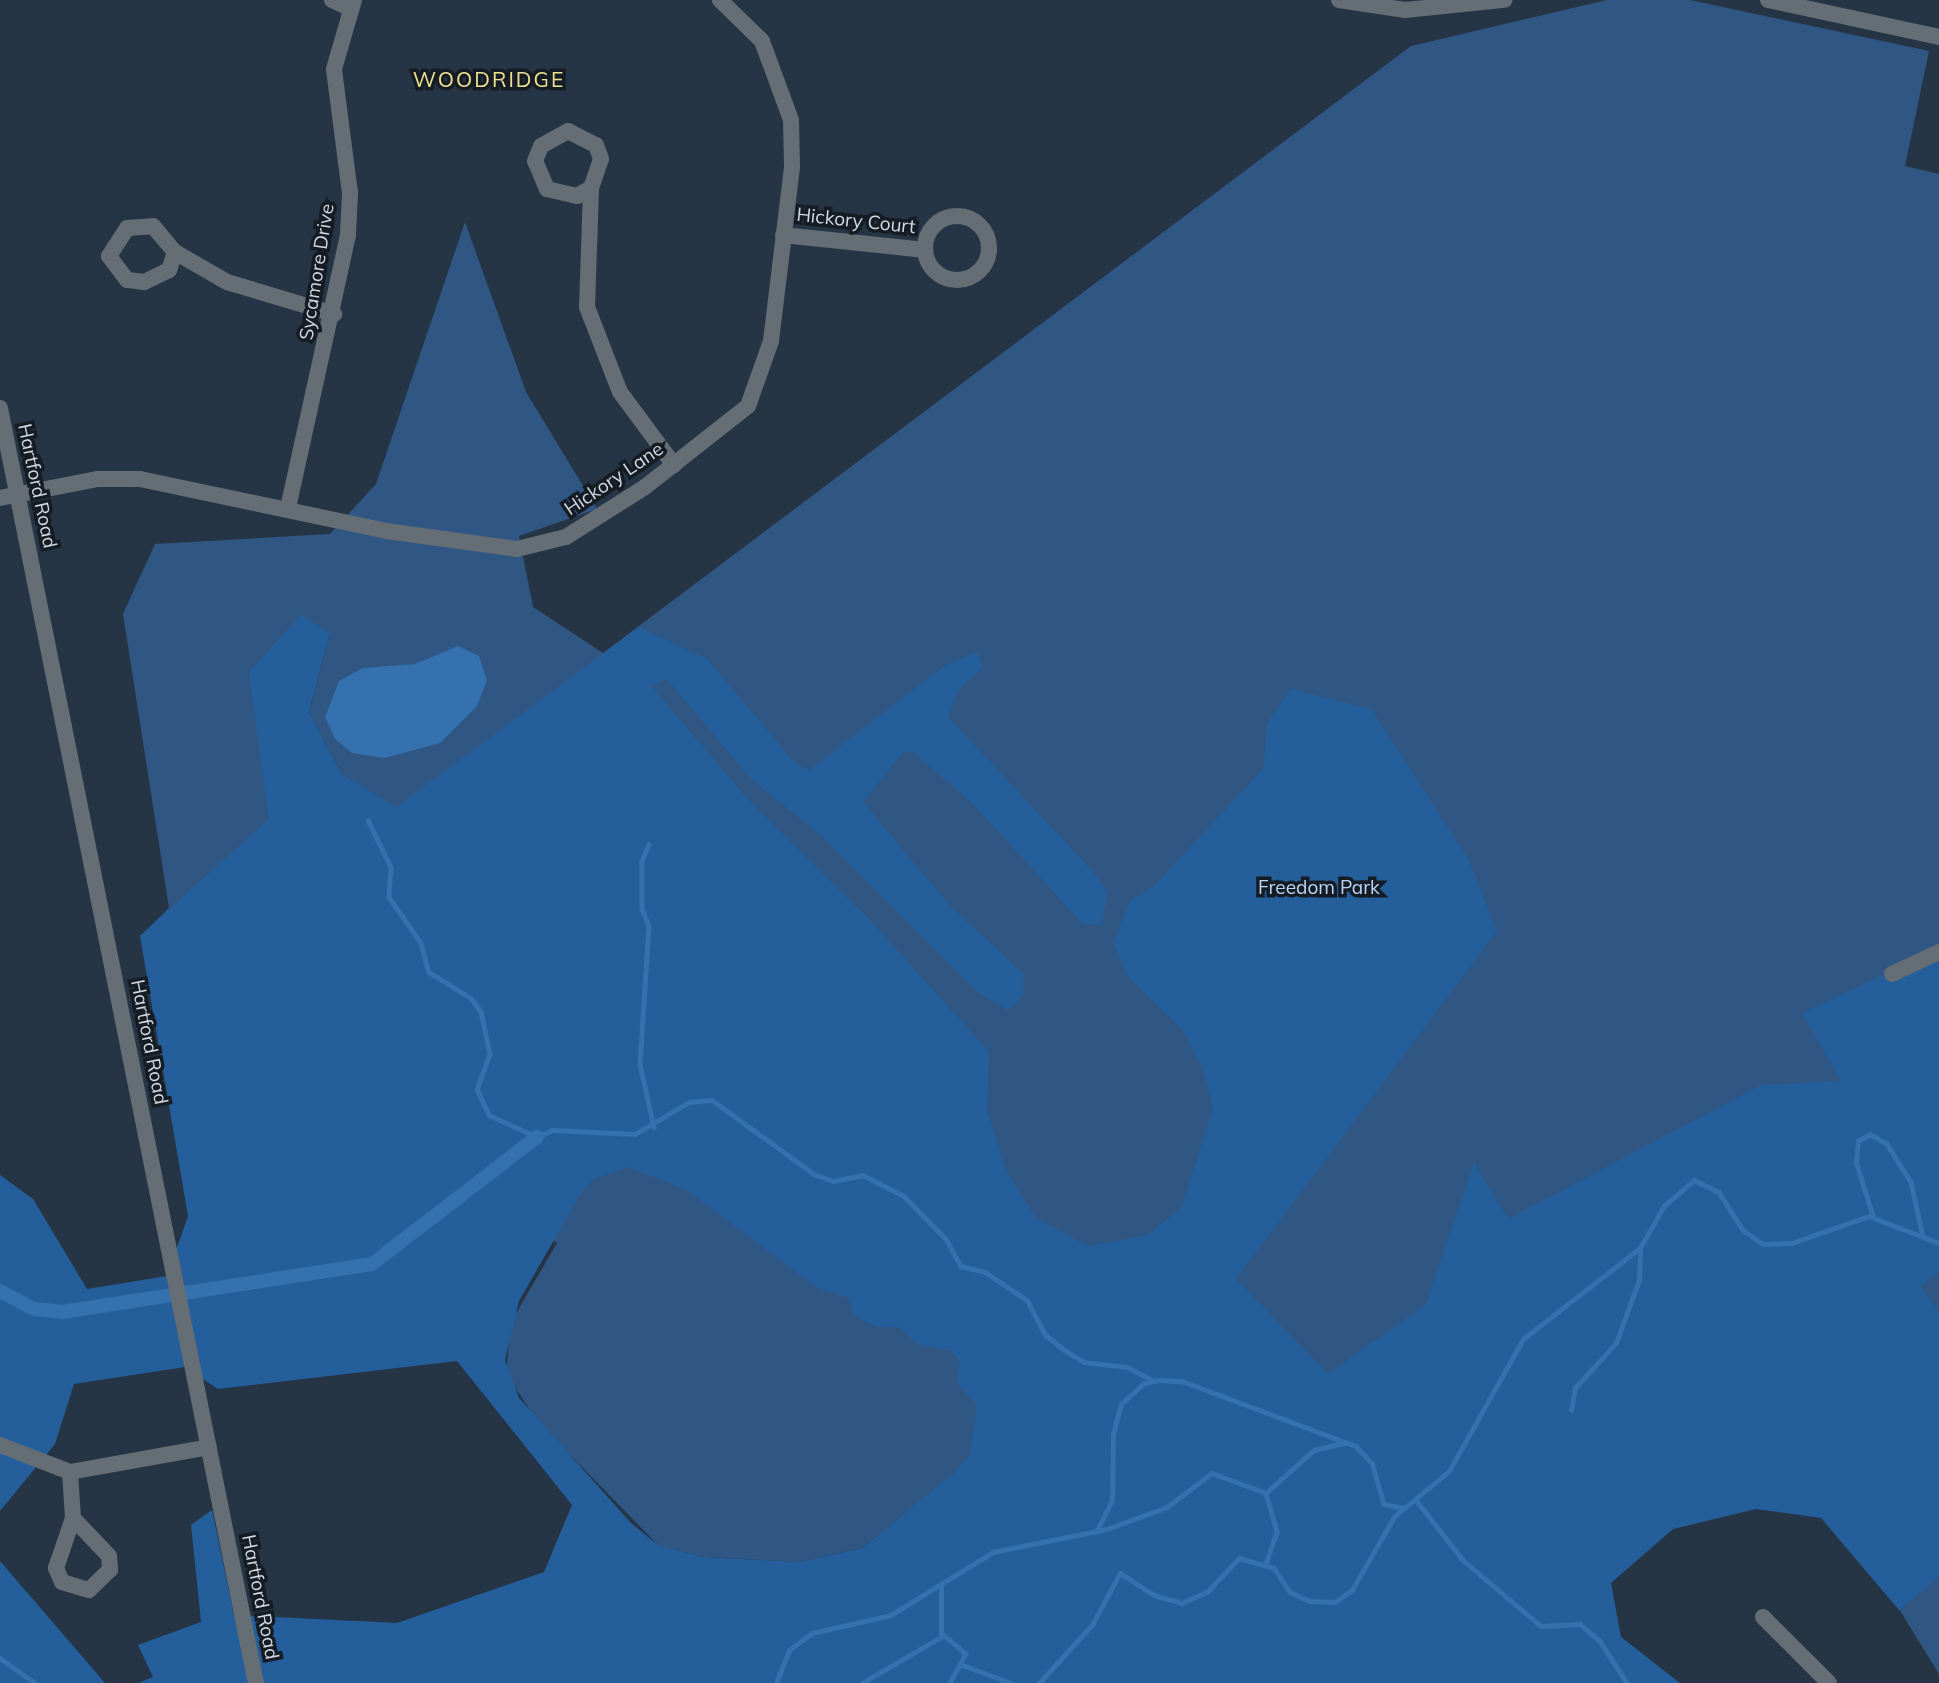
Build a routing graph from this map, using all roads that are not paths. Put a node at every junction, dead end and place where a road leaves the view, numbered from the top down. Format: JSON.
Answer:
{"nodes":[{"id":1,"x":332,"y":0,"type":"edge"},
{"id":2,"x":720,"y":0,"type":"edge"},
{"id":3,"x":1339,"y":0,"type":"edge"},
{"id":4,"x":1504,"y":0,"type":"edge"},
{"id":5,"x":1768,"y":0,"type":"edge"},
{"id":6,"x":351,"y":4,"type":"edge"},
{"id":7,"x":1939,"y":37,"type":"edge"},
{"id":8,"x":591,"y":188,"type":"junction"},
{"id":9,"x":783,"y":234,"type":"junction"},
{"id":10,"x":925,"y":250,"type":"junction"},
{"id":11,"x":175,"y":252,"type":"dead end"},
{"id":12,"x":334,"y":314,"type":"junction"},
{"id":13,"x":0,"y":408,"type":"edge"},
{"id":14,"x":674,"y":465,"type":"junction"},
{"id":15,"x":18,"y":495,"type":"junction"},
{"id":16,"x":0,"y":498,"type":"edge"},
{"id":17,"x":288,"y":508,"type":"junction"},
{"id":18,"x":1939,"y":952,"type":"edge"},
{"id":19,"x":1892,"y":974,"type":"dead end"},
{"id":20,"x":0,"y":1446,"type":"edge"},
{"id":21,"x":209,"y":1447,"type":"junction"},
{"id":22,"x":70,"y":1472,"type":"junction"},
{"id":23,"x":73,"y":1518,"type":"dead end"},
{"id":24,"x":1763,"y":1618,"type":"dead end"},
{"id":25,"x":256,"y":1683,"type":"edge"},
{"id":26,"x":1829,"y":1683,"type":"edge"}],
"edges":[{"from":1,"to":6,"type":"street"},
{"from":2,"to":9,"type":"street","name":"Hickory Lane"},
{"from":3,"to":4,"type":"street"},
{"from":5,"to":7,"type":"street"},
{"from":6,"to":12,"type":"street","name":"Sycamore Drive"},
{"from":8,"to":8,"type":"street"},
{"from":8,"to":14,"type":"street"},
{"from":9,"to":10,"type":"street","name":"Hickory Court"},
{"from":9,"to":14,"type":"street","name":"Hickory Lane"},
{"from":10,"to":10,"type":"street","name":"Hickory Court"},
{"from":11,"to":12,"type":"street"},
{"from":12,"to":17,"type":"street","name":"Sycamore Drive"},
{"from":13,"to":15,"type":"street","name":"Hartford Road"},
{"from":14,"to":17,"type":"street","name":"Hickory Lane"},
{"from":15,"to":16,"type":"street","name":"Hickory Lane"},
{"from":15,"to":17,"type":"street","name":"Hickory Lane"},
{"from":15,"to":21,"type":"street","name":"Hartford Road"},
{"from":18,"to":19,"type":"street"},
{"from":20,"to":22,"type":"street"},
{"from":21,"to":22,"type":"street"},
{"from":21,"to":25,"type":"street","name":"Hartford Road"},
{"from":22,"to":23,"type":"street"},
{"from":24,"to":26,"type":"street"}]}
